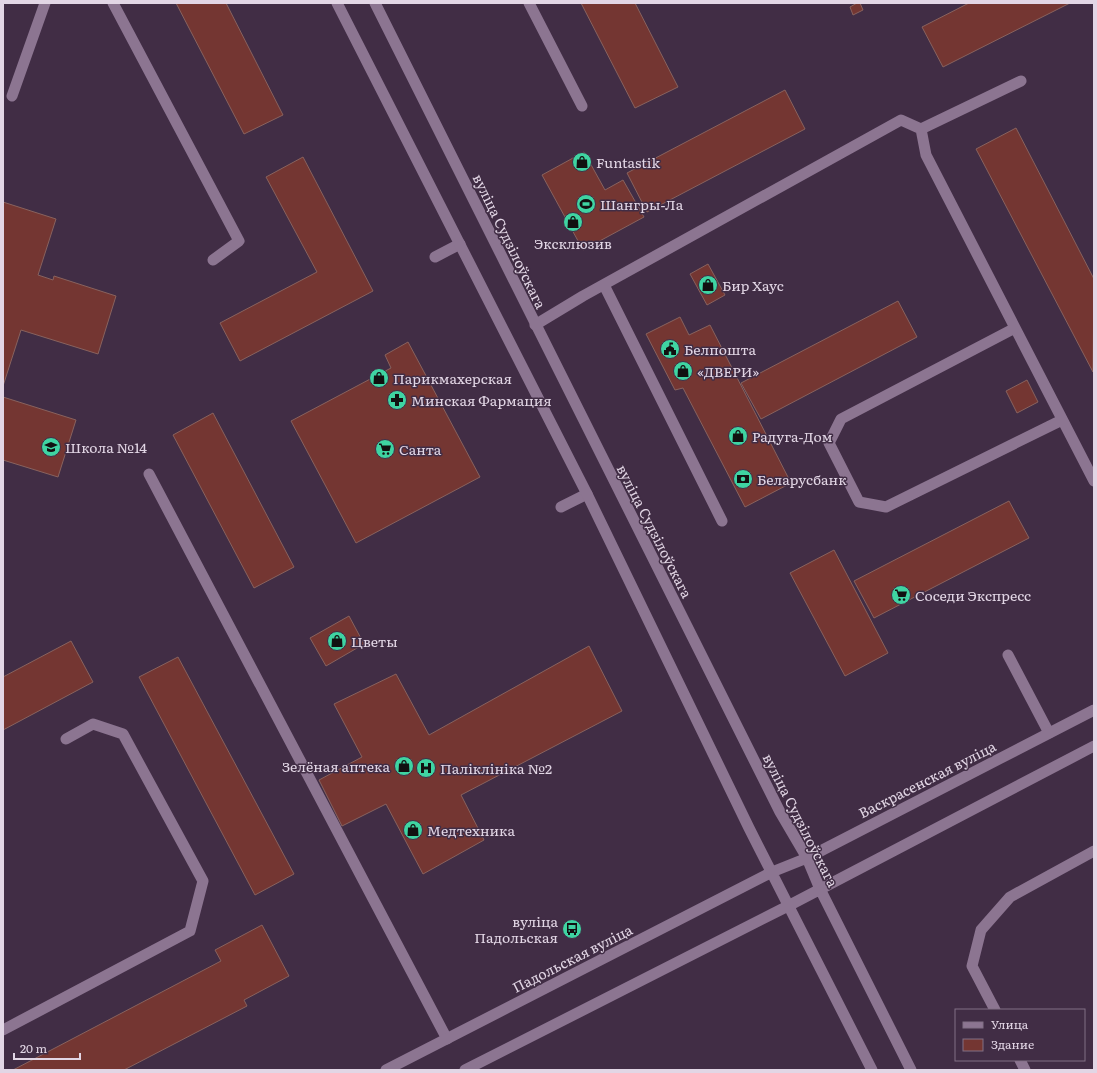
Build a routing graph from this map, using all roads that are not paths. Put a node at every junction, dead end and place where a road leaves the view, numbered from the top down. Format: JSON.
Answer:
{"nodes":[{"id":1,"x":45,"y":3,"type":"edge"},
{"id":2,"x":113,"y":3,"type":"edge"},
{"id":3,"x":337,"y":3,"type":"edge"},
{"id":4,"x":375,"y":3,"type":"edge"},
{"id":5,"x":529,"y":3,"type":"edge"},
{"id":6,"x":1021,"y":81,"type":"dead end"},
{"id":7,"x":12,"y":96,"type":"dead end"},
{"id":8,"x":582,"y":106,"type":"dead end"},
{"id":9,"x":921,"y":129,"type":"junction"},
{"id":10,"x":460,"y":244,"type":"junction"},
{"id":11,"x":435,"y":257,"type":"dead end"},
{"id":12,"x":212,"y":260,"type":"dead end"},
{"id":13,"x":604,"y":285,"type":"junction"},
{"id":14,"x":535,"y":325,"type":"junction"},
{"id":15,"x":1015,"y":328,"type":"junction"},
{"id":16,"x":1062,"y":420,"type":"junction"},
{"id":17,"x":149,"y":474,"type":"dead end"},
{"id":18,"x":1094,"y":481,"type":"edge"},
{"id":19,"x":587,"y":494,"type":"junction"},
{"id":20,"x":561,"y":506,"type":"dead end"},
{"id":21,"x":722,"y":521,"type":"dead end"},
{"id":22,"x":1008,"y":655,"type":"dead end"},
{"id":23,"x":1094,"y":710,"type":"edge"},
{"id":24,"x":1049,"y":733,"type":"junction"},
{"id":25,"x":66,"y":739,"type":"dead end"},
{"id":26,"x":1094,"y":746,"type":"edge"},
{"id":27,"x":1094,"y":851,"type":"edge"},
{"id":28,"x":807,"y":858,"type":"junction"},
{"id":29,"x":772,"y":872,"type":"junction"},
{"id":30,"x":820,"y":889,"type":"junction"},
{"id":31,"x":788,"y":906,"type":"junction"},
{"id":32,"x":994,"y":1009,"type":"edge"},
{"id":33,"x":3,"y":1030,"type":"edge"},
{"id":34,"x":447,"y":1039,"type":"junction"},
{"id":35,"x":1021,"y":1061,"type":"edge"},
{"id":36,"x":386,"y":1070,"type":"edge"},
{"id":37,"x":464,"y":1070,"type":"edge"},
{"id":38,"x":872,"y":1070,"type":"edge"},
{"id":39,"x":911,"y":1070,"type":"edge"},
{"id":40,"x":1026,"y":1070,"type":"edge"}],
"edges":[{"from":1,"to":7,"type":"main road"},
{"from":2,"to":12,"type":"main road"},
{"from":3,"to":10,"type":"main road"},
{"from":4,"to":14,"type":"main road","name":"вуліца Судзілоўскага"},
{"from":5,"to":8,"type":"main road"},
{"from":6,"to":9,"type":"main road"},
{"from":9,"to":13,"type":"main road"},
{"from":9,"to":15,"type":"main road"},
{"from":10,"to":11,"type":"main road"},
{"from":10,"to":19,"type":"main road"},
{"from":13,"to":14,"type":"main road"},
{"from":13,"to":21,"type":"main road"},
{"from":14,"to":28,"type":"main road","name":"вуліца Судзілоўскага"},
{"from":15,"to":16,"type":"main road"},
{"from":15,"to":16,"type":"main road"},
{"from":16,"to":18,"type":"main road"},
{"from":17,"to":34,"type":"main road"},
{"from":19,"to":20,"type":"main road"},
{"from":19,"to":29,"type":"main road"},
{"from":22,"to":24,"type":"main road"},
{"from":23,"to":24,"type":"main road","name":"Васкрасенская вуліца"},
{"from":24,"to":28,"type":"main road","name":"Васкрасенская вуліца"},
{"from":25,"to":33,"type":"main road"},
{"from":26,"to":30,"type":"main road"},
{"from":27,"to":32,"type":"main road"},
{"from":28,"to":29,"type":"main road","name":"Васкрасенская вуліца"},
{"from":28,"to":30,"type":"main road","name":"вуліца Судзілоўскага"},
{"from":29,"to":31,"type":"main road"},
{"from":29,"to":34,"type":"main road","name":"Падольская вуліца"},
{"from":30,"to":31,"type":"main road"},
{"from":30,"to":39,"type":"main road","name":"вуліца Судзілоўскага"},
{"from":31,"to":37,"type":"main road"},
{"from":31,"to":38,"type":"main road"},
{"from":34,"to":36,"type":"main road","name":"Падольская вуліца"},
{"from":35,"to":40,"type":"main road"}]}
